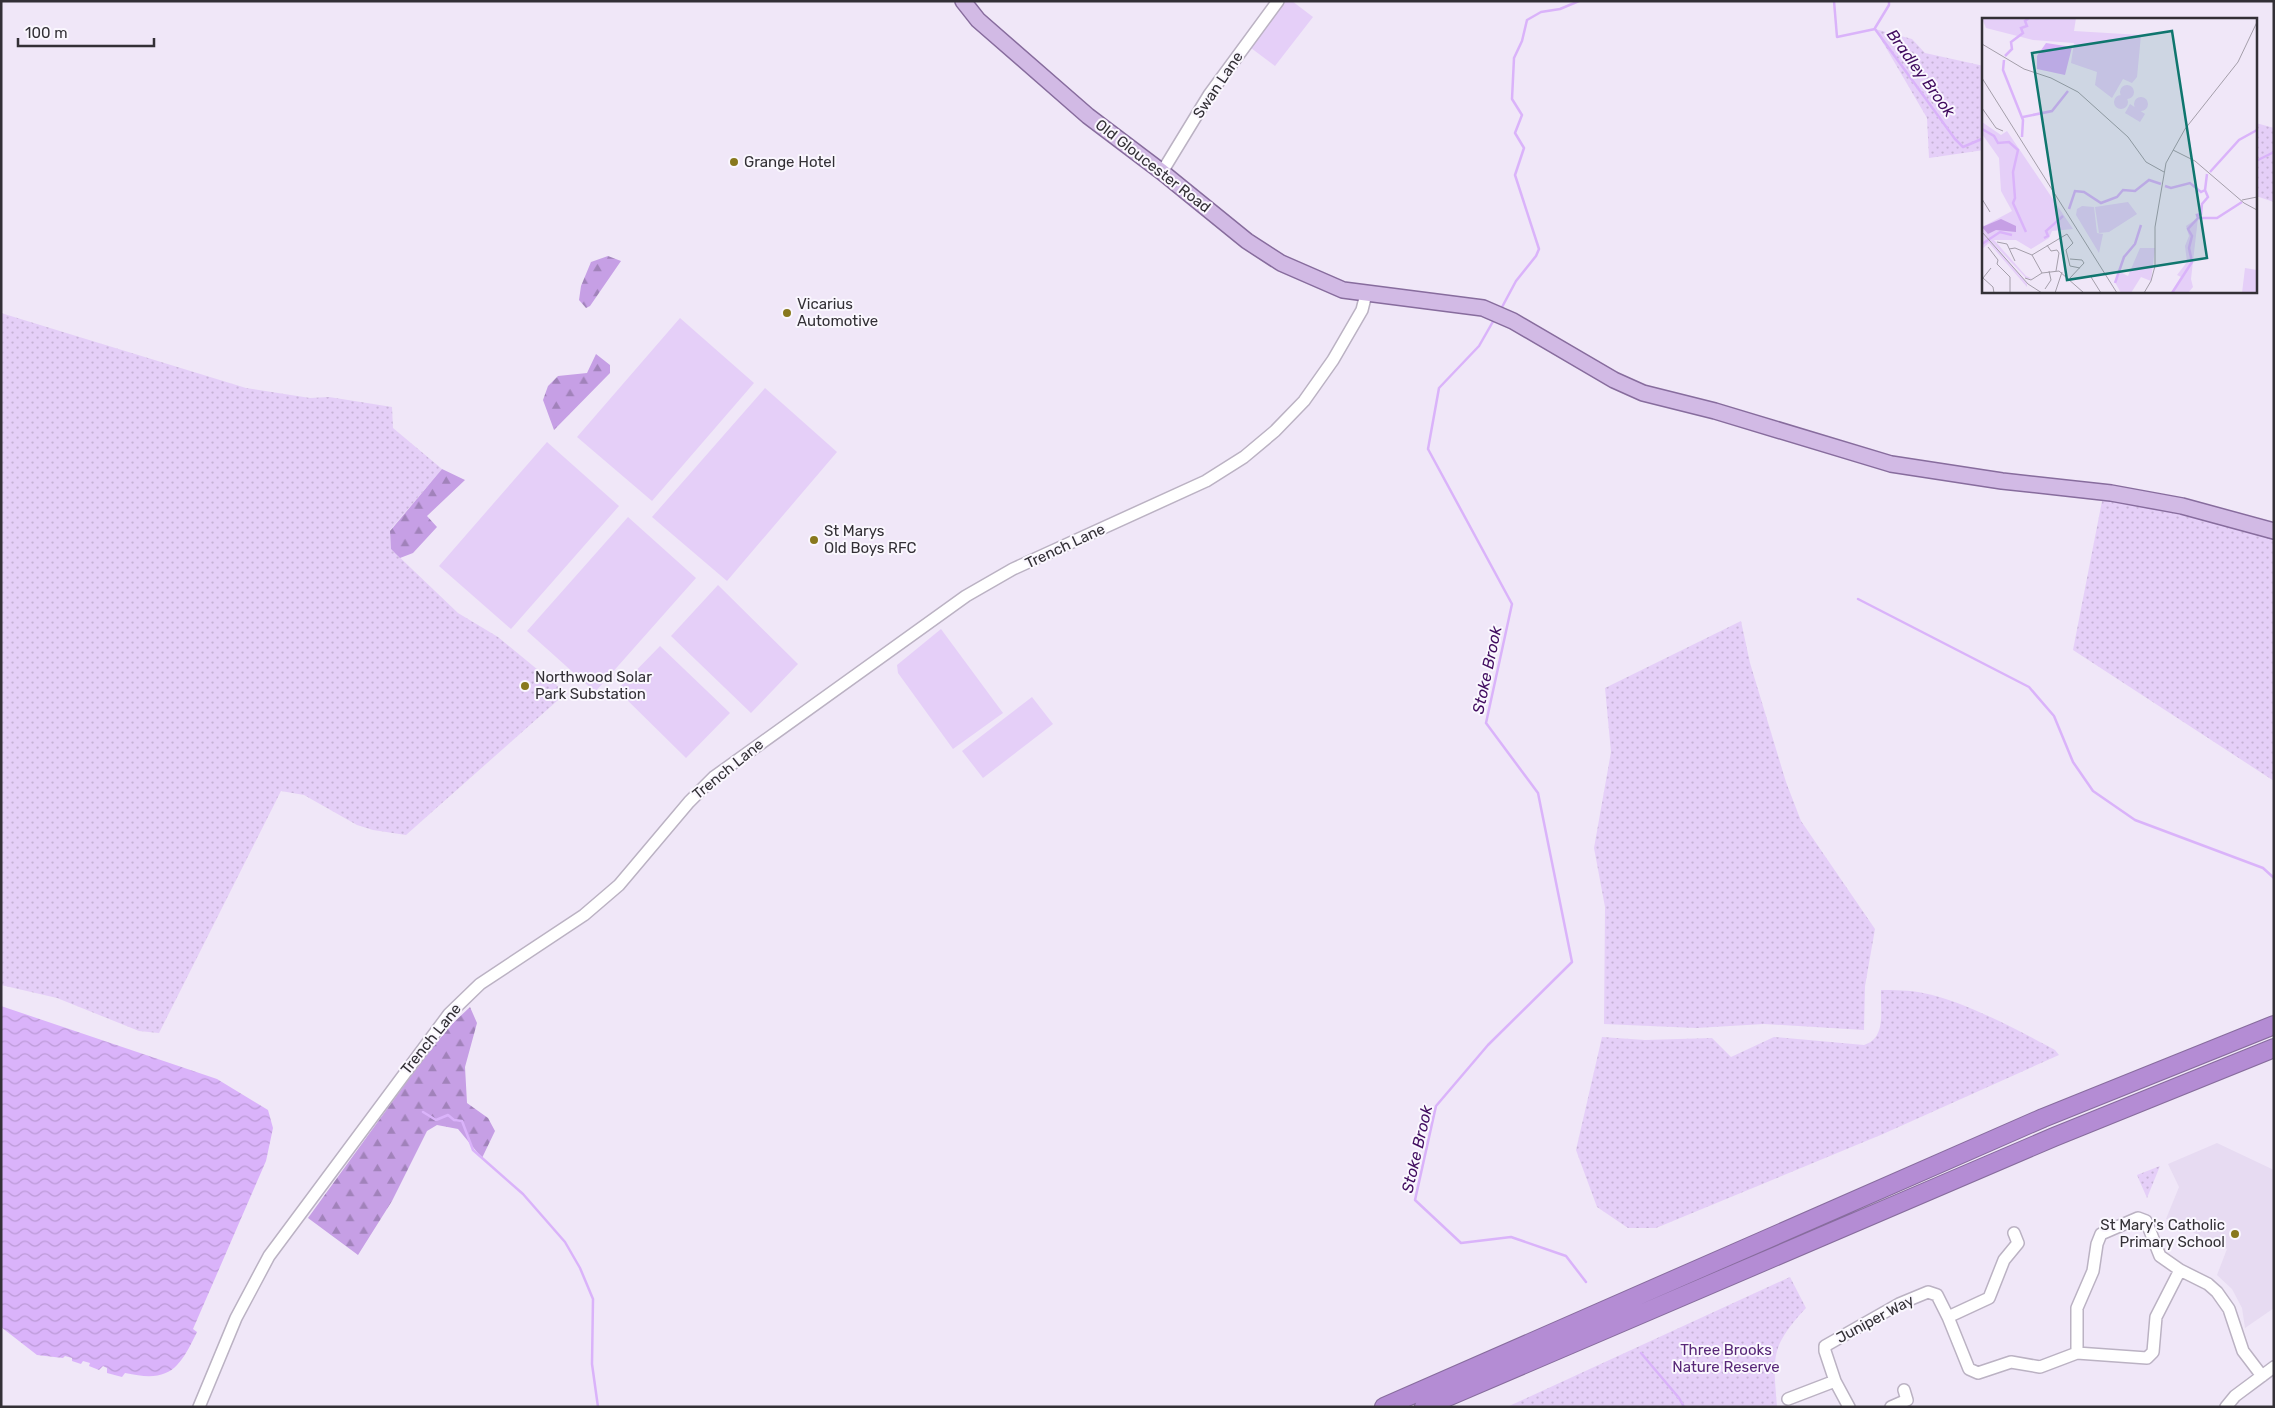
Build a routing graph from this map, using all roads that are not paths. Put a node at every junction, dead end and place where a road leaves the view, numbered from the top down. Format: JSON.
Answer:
{"nodes":[{"id":1,"x":963,"y":1,"type":"edge"},
{"id":2,"x":1278,"y":1,"type":"edge"},
{"id":3,"x":1162,"y":172,"type":"junction"},
{"id":4,"x":1366,"y":294,"type":"junction"},
{"id":5,"x":2274,"y":531,"type":"edge"},
{"id":6,"x":2274,"y":1025,"type":"edge"},
{"id":7,"x":2274,"y":1048,"type":"edge"},
{"id":8,"x":2014,"y":1233,"type":"dead end"},
{"id":9,"x":2180,"y":1270,"type":"junction"},
{"id":10,"x":1948,"y":1317,"type":"junction"},
{"id":11,"x":2077,"y":1353,"type":"junction"},
{"id":12,"x":2274,"y":1367,"type":"edge"},
{"id":13,"x":2262,"y":1376,"type":"junction"},
{"id":14,"x":1835,"y":1382,"type":"junction"},
{"id":15,"x":1904,"y":1390,"type":"dead end"},
{"id":16,"x":1788,"y":1399,"type":"dead end"},
{"id":17,"x":199,"y":1407,"type":"edge"},
{"id":18,"x":1384,"y":1407,"type":"edge"},
{"id":19,"x":1424,"y":1407,"type":"edge"},
{"id":20,"x":1849,"y":1407,"type":"edge"},
{"id":21,"x":1891,"y":1407,"type":"edge"},
{"id":22,"x":2226,"y":1407,"type":"edge"}],
"edges":[{"from":1,"to":3,"type":"main road","name":"Old Gloucester Road"},
{"from":2,"to":3,"type":"street","name":"Swan Lane"},
{"from":3,"to":4,"type":"main road","name":"Old Gloucester Road"},
{"from":4,"to":5,"type":"main road","name":"Old Gloucester Road"},
{"from":4,"to":17,"type":"street","name":"Trench Lane"},
{"from":6,"to":18,"type":"highway"},
{"from":7,"to":19,"type":"highway"},
{"from":8,"to":10,"type":"street"},
{"from":9,"to":11,"type":"street","name":"Juniper Way"},
{"from":9,"to":11,"type":"street"},
{"from":9,"to":13,"type":"street"},
{"from":10,"to":11,"type":"street","name":"Juniper Way"},
{"from":10,"to":14,"type":"street","name":"Juniper Way"},
{"from":12,"to":13,"type":"street"},
{"from":13,"to":22,"type":"street"},
{"from":14,"to":16,"type":"street"},
{"from":14,"to":20,"type":"street","name":"Juniper Way"},
{"from":15,"to":21,"type":"street"}]}
